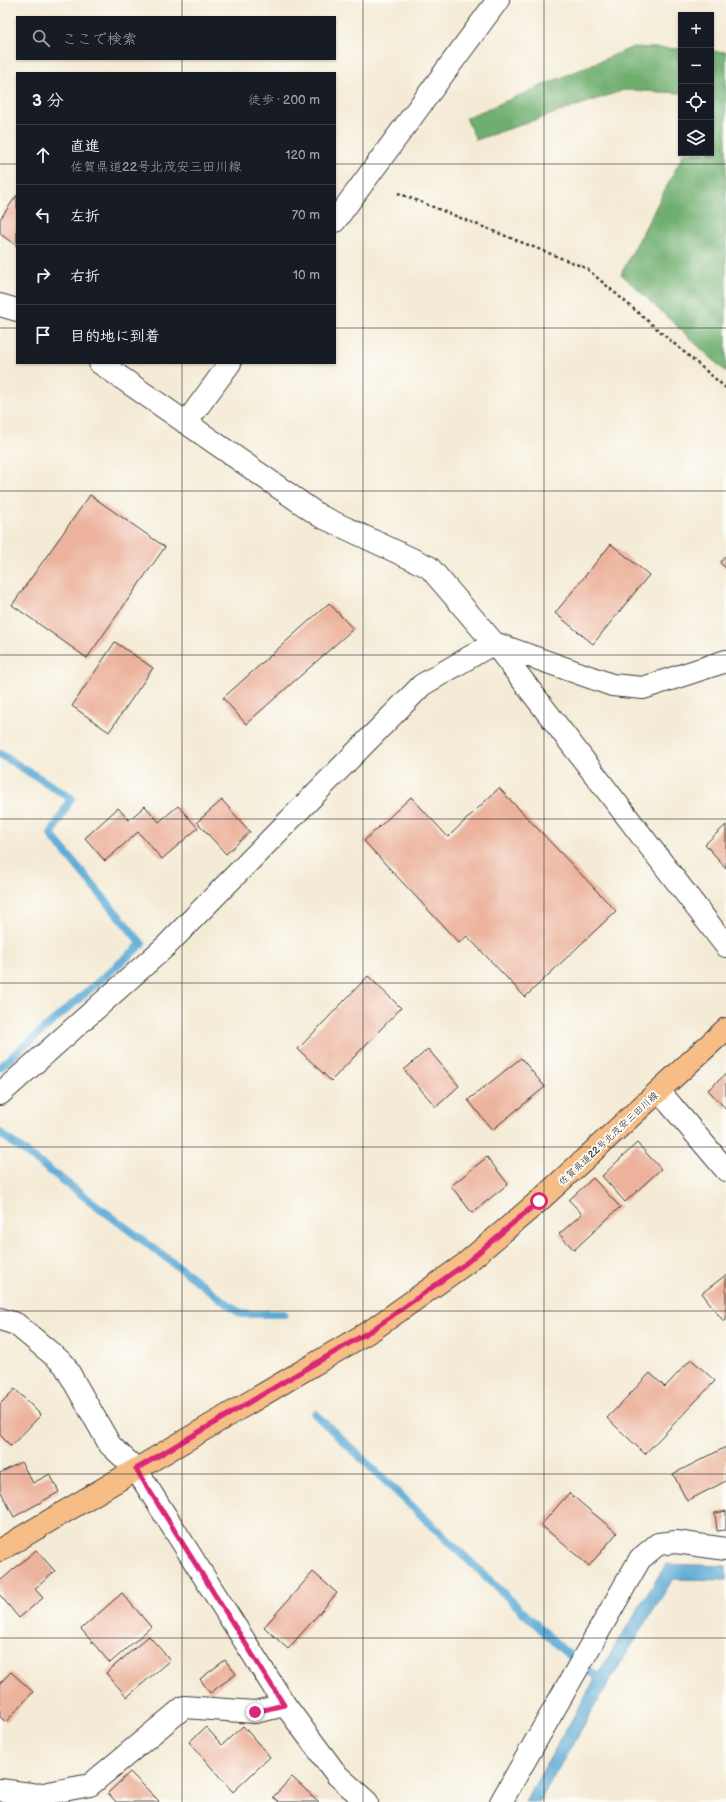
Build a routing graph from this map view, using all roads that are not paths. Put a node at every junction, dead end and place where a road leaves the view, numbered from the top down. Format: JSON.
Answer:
{"nodes":[{"id":1,"x":498,"y":0,"type":"edge"},
{"id":2,"x":336,"y":220,"type":"edge"},
{"id":3,"x":0,"y":306,"type":"edge"},
{"id":4,"x":16,"y":310,"type":"edge"},
{"id":5,"x":101,"y":364,"type":"edge"},
{"id":6,"x":229,"y":364,"type":"edge"},
{"id":7,"x":186,"y":423,"type":"junction"},
{"id":8,"x":494,"y":643,"type":"junction"},
{"id":9,"x":726,"y":661,"type":"edge"},
{"id":10,"x":726,"y":946,"type":"edge"},
{"id":11,"x":726,"y":1029,"type":"edge"},
{"id":12,"x":659,"y":1091,"type":"junction"},
{"id":13,"x":0,"y":1094,"type":"edge"},
{"id":14,"x":726,"y":1170,"type":"edge"},
{"id":15,"x":0,"y":1319,"type":"edge"},
{"id":16,"x":136,"y":1469,"type":"junction"},
{"id":17,"x":726,"y":1549,"type":"edge"},
{"id":18,"x":0,"y":1550,"type":"edge"},
{"id":19,"x":284,"y":1705,"type":"junction"},
{"id":20,"x":0,"y":1790,"type":"edge"},
{"id":21,"x":91,"y":1793,"type":"edge"},
{"id":22,"x":367,"y":1802,"type":"edge"},
{"id":23,"x":501,"y":1802,"type":"edge"}],
"edges":[{"from":1,"to":2,"type":"street"},
{"from":3,"to":4,"type":"street"},
{"from":5,"to":7,"type":"street"},
{"from":6,"to":7,"type":"street"},
{"from":7,"to":8,"type":"street"},
{"from":8,"to":9,"type":"street"},
{"from":8,"to":10,"type":"street"},
{"from":8,"to":13,"type":"street"},
{"from":11,"to":12,"type":"main road","name":"佐賀県道22号北茂安三田川線"},
{"from":12,"to":14,"type":"street"},
{"from":12,"to":16,"type":"main road","name":"佐賀県道22号北茂安三田川線"},
{"from":15,"to":16,"type":"street"},
{"from":16,"to":18,"type":"main road","name":"佐賀県道22号北茂安三田川線"},
{"from":16,"to":19,"type":"street"},
{"from":17,"to":23,"type":"street"},
{"from":19,"to":21,"type":"street"},
{"from":19,"to":22,"type":"street"},
{"from":20,"to":21,"type":"street"}]}
